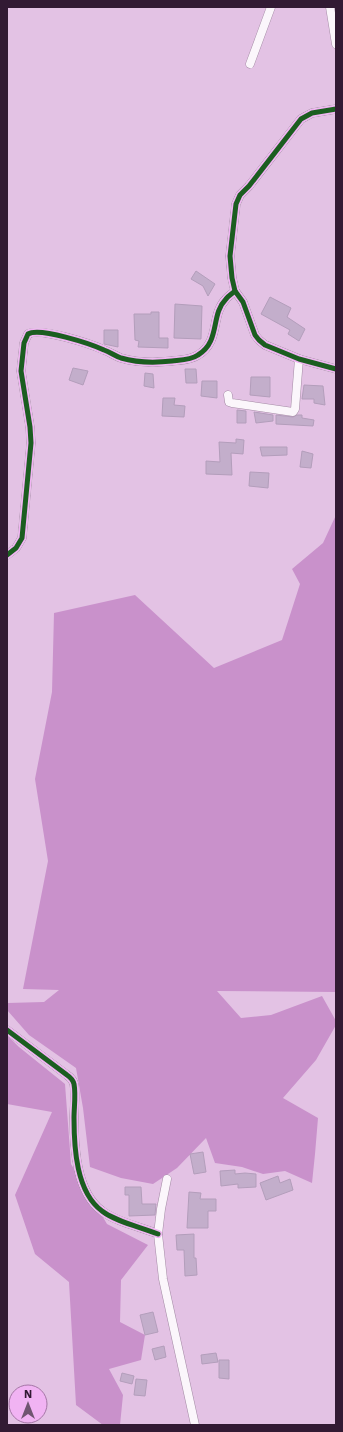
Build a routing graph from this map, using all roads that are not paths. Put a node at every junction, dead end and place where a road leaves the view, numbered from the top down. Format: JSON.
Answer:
{"nodes":[{"id":1,"x":271,"y":7,"type":"edge"},
{"id":2,"x":330,"y":7,"type":"edge"},
{"id":3,"x":336,"y":44,"type":"edge"},
{"id":4,"x":250,"y":64,"type":"dead end"},
{"id":5,"x":336,"y":109,"type":"edge"},
{"id":6,"x":235,"y":291,"type":"junction"},
{"id":7,"x":299,"y":359,"type":"junction"},
{"id":8,"x":336,"y":369,"type":"edge"},
{"id":9,"x":228,"y":395,"type":"dead end"},
{"id":10,"x":7,"y":554,"type":"edge"},
{"id":11,"x":7,"y":1030,"type":"edge"},
{"id":12,"x":167,"y":1179,"type":"dead end"},
{"id":13,"x":158,"y":1234,"type":"junction"},
{"id":14,"x":195,"y":1425,"type":"edge"}],
"edges":[{"from":1,"to":4,"type":"street"},
{"from":2,"to":3,"type":"street"},
{"from":5,"to":6,"type":"street"},
{"from":6,"to":7,"type":"street"},
{"from":6,"to":10,"type":"street"},
{"from":7,"to":8,"type":"street"},
{"from":7,"to":9,"type":"street"},
{"from":11,"to":13,"type":"street"},
{"from":12,"to":13,"type":"street"},
{"from":13,"to":14,"type":"street"}]}
